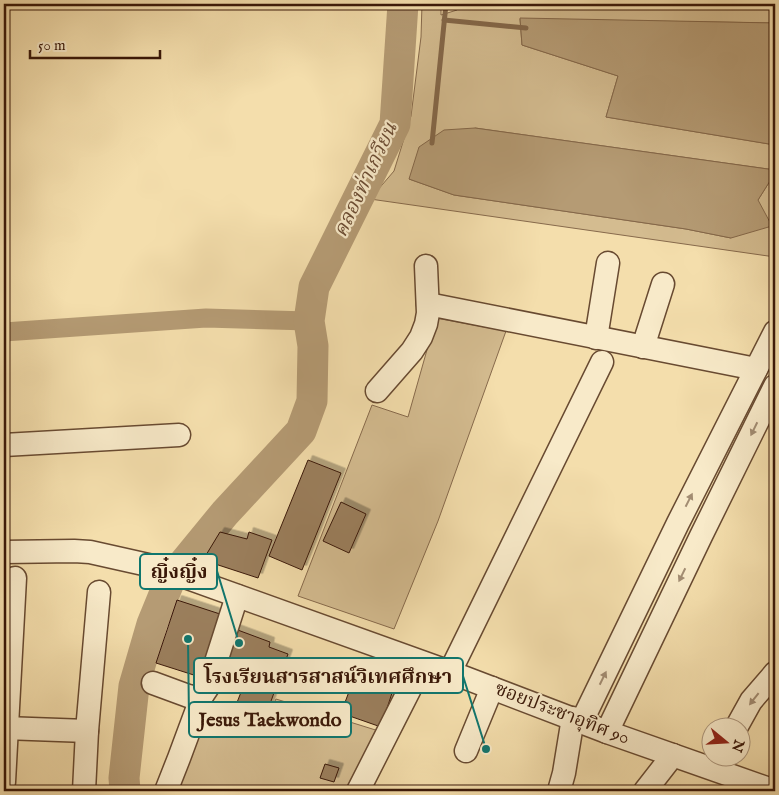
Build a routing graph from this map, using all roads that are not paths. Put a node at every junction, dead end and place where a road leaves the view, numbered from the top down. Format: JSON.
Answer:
{"nodes":[{"id":1,"x":608,"y":264,"type":"dead end"},
{"id":2,"x":426,"y":266,"type":"dead end"},
{"id":3,"x":663,"y":284,"type":"dead end"},
{"id":4,"x":428,"y":304,"type":"junction"},
{"id":5,"x":775,"y":332,"type":"edge"},
{"id":6,"x":596,"y":338,"type":"junction"},
{"id":7,"x":643,"y":347,"type":"junction"},
{"id":8,"x":602,"y":362,"type":"dead end"},
{"id":9,"x":756,"y":369,"type":"junction"},
{"id":10,"x":775,"y":386,"type":"edge"},
{"id":11,"x":377,"y":391,"type":"dead end"},
{"id":12,"x":179,"y":435,"type":"dead end"},
{"id":13,"x":4,"y":445,"type":"edge"},
{"id":14,"x":678,"y":523,"type":"junction"},
{"id":15,"x":701,"y":536,"type":"junction"},
{"id":16,"x":4,"y":552,"type":"edge"},
{"id":17,"x":15,"y":578,"type":"dead end"},
{"id":18,"x":98,"y":592,"type":"dead end"},
{"id":19,"x":237,"y":596,"type":"junction"},
{"id":20,"x":423,"y":663,"type":"junction"},
{"id":21,"x":450,"y":672,"type":"junction"},
{"id":22,"x":775,"y":673,"type":"edge"},
{"id":23,"x":154,"y":683,"type":"dead end"},
{"id":24,"x":492,"y":688,"type":"junction"},
{"id":25,"x":202,"y":696,"type":"junction"},
{"id":26,"x":742,"y":718,"type":"edge"},
{"id":27,"x":577,"y":720,"type":"junction"},
{"id":28,"x":5,"y":728,"type":"edge"},
{"id":29,"x":87,"y":731,"type":"junction"},
{"id":30,"x":607,"y":732,"type":"junction"},
{"id":31,"x":466,"y":751,"type":"dead end"},
{"id":32,"x":673,"y":756,"type":"junction"},
{"id":33,"x":702,"y":761,"type":"edge"},
{"id":34,"x":727,"y":768,"type":"edge"},
{"id":35,"x":4,"y":782,"type":"edge"},
{"id":36,"x":84,"y":791,"type":"edge"},
{"id":37,"x":166,"y":791,"type":"edge"},
{"id":38,"x":358,"y":791,"type":"edge"},
{"id":39,"x":559,"y":791,"type":"edge"},
{"id":40,"x":646,"y":791,"type":"edge"},
{"id":41,"x":775,"y":791,"type":"edge"}],
"edges":[{"from":1,"to":6,"type":"street"},
{"from":2,"to":4,"type":"street"},
{"from":3,"to":7,"type":"street"},
{"from":4,"to":6,"type":"street"},
{"from":4,"to":11,"type":"street"},
{"from":5,"to":9,"type":"street"},
{"from":6,"to":7,"type":"street"},
{"from":7,"to":9,"type":"street"},
{"from":8,"to":21,"type":"street"},
{"from":14,"to":9,"type":"street","one_way":true},
{"from":10,"to":15,"type":"street","one_way":true},
{"from":12,"to":13,"type":"street"},
{"from":14,"to":15,"type":"street"},
{"from":27,"to":14,"type":"street","one_way":true},
{"from":15,"to":30,"type":"street","one_way":true},
{"from":16,"to":19,"type":"street","name":"ซอยประชาอุทิศ 90"},
{"from":17,"to":28,"type":"street"},
{"from":18,"to":29,"type":"street"},
{"from":19,"to":20,"type":"street","name":"ซอยประชาอุทิศ 90"},
{"from":19,"to":25,"type":"street"},
{"from":20,"to":21,"type":"street","name":"ซอยประชาอุทิศ 90"},
{"from":20,"to":38,"type":"street"},
{"from":21,"to":24,"type":"street","name":"ซอยประชาอุทิศ 90"},
{"from":22,"to":26,"type":"street","one_way":true},
{"from":23,"to":25,"type":"street"},
{"from":24,"to":27,"type":"street","name":"ซอยประชาอุทิศ 90"},
{"from":24,"to":31,"type":"street"},
{"from":25,"to":37,"type":"street"},
{"from":27,"to":30,"type":"street","name":"ซอยประชาอุทิศ 90"},
{"from":27,"to":39,"type":"street"},
{"from":28,"to":29,"type":"street"},
{"from":28,"to":35,"type":"street"},
{"from":29,"to":36,"type":"street"},
{"from":30,"to":32,"type":"street","name":"ซอยประชาอุทิศ 90"},
{"from":32,"to":33,"type":"street","name":"ซอยประชาอุทิศ 90"},
{"from":32,"to":40,"type":"street"},
{"from":34,"to":41,"type":"street","name":"ซอยประชาอุทิศ 90"}]}
